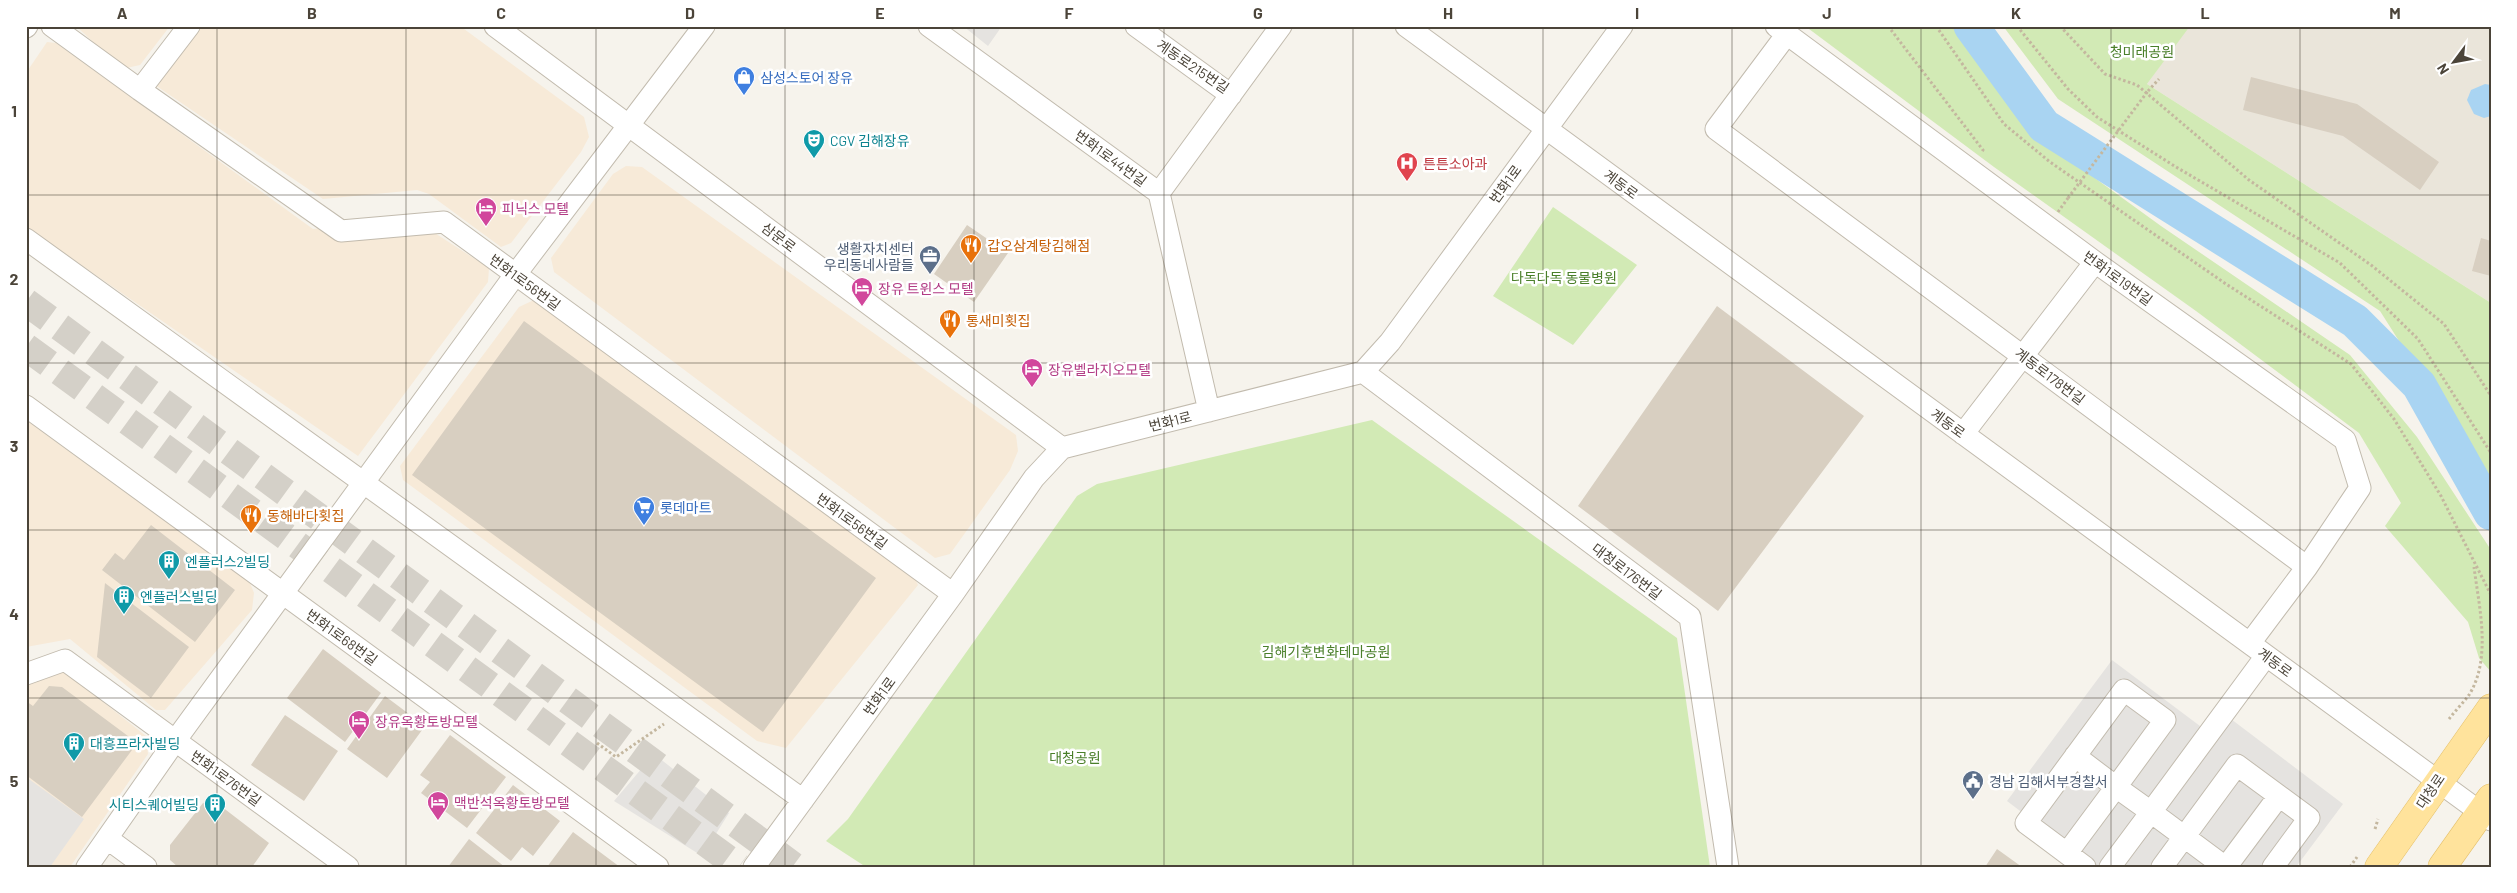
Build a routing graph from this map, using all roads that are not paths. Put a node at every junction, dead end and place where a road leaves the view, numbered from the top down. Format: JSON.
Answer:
{"nodes":[{"id":1,"x":52,"y":26,"type":"edge"},
{"id":2,"x":188,"y":26,"type":"edge"},
{"id":3,"x":495,"y":26,"type":"edge"},
{"id":4,"x":704,"y":26,"type":"edge"},
{"id":5,"x":930,"y":26,"type":"edge"},
{"id":6,"x":1136,"y":26,"type":"edge"},
{"id":7,"x":1281,"y":26,"type":"edge"},
{"id":8,"x":1406,"y":26,"type":"edge"},
{"id":9,"x":1622,"y":26,"type":"edge"},
{"id":10,"x":1782,"y":30,"type":"edge"},
{"id":11,"x":140,"y":90,"type":"junction"},
{"id":12,"x":1231,"y":95,"type":"junction"},
{"id":13,"x":629,"y":126,"type":"junction"},
{"id":14,"x":1546,"y":129,"type":"junction"},
{"id":15,"x":1159,"y":192,"type":"junction"},
{"id":16,"x":26,"y":239,"type":"edge"},
{"id":17,"x":2095,"y":262,"type":"junction"},
{"id":18,"x":515,"y":275,"type":"junction"},
{"id":19,"x":2023,"y":355,"type":"junction"},
{"id":20,"x":1363,"y":372,"type":"junction"},
{"id":21,"x":26,"y":406,"type":"edge"},
{"id":22,"x":1209,"y":411,"type":"junction"},
{"id":23,"x":1963,"y":434,"type":"junction"},
{"id":24,"x":1062,"y":448,"type":"junction"},
{"id":25,"x":364,"y":483,"type":"junction"},
{"id":26,"x":2307,"y":567,"type":"junction"},
{"id":27,"x":282,"y":593,"type":"junction"},
{"id":28,"x":953,"y":594,"type":"junction"},
{"id":29,"x":2258,"y":649,"type":"junction"},
{"id":30,"x":26,"y":674,"type":"edge"},
{"id":31,"x":2487,"y":713,"type":"edge"},
{"id":32,"x":175,"y":741,"type":"junction"},
{"id":33,"x":2075,"y":756,"type":"junction"},
{"id":34,"x":2437,"y":781,"type":"junction"},
{"id":35,"x":2116,"y":787,"type":"junction"},
{"id":36,"x":2279,"y":796,"type":"junction"},
{"id":37,"x":803,"y":800,"type":"junction"},
{"id":38,"x":2487,"y":810,"type":"edge"},
{"id":39,"x":2151,"y":812,"type":"junction"},
{"id":40,"x":2184,"y":838,"type":"junction"},
{"id":41,"x":108,"y":839,"type":"junction"},
{"id":42,"x":2067,"y":853,"type":"junction"},
{"id":43,"x":88,"y":867,"type":"edge"},
{"id":44,"x":146,"y":867,"type":"edge"},
{"id":45,"x":348,"y":867,"type":"edge"},
{"id":46,"x":658,"y":867,"type":"edge"},
{"id":47,"x":754,"y":867,"type":"edge"},
{"id":48,"x":1728,"y":867,"type":"edge"},
{"id":49,"x":2085,"y":867,"type":"edge"},
{"id":50,"x":2110,"y":867,"type":"edge"},
{"id":51,"x":2162,"y":867,"type":"edge"},
{"id":52,"x":2226,"y":867,"type":"edge"},
{"id":53,"x":2273,"y":867,"type":"edge"},
{"id":54,"x":2379,"y":867,"type":"edge"},
{"id":55,"x":2442,"y":867,"type":"edge"}],
"edges":[{"from":1,"to":11,"type":"street","name":"번화1로56번길"},
{"from":2,"to":11,"type":"street"},
{"from":3,"to":13,"type":"street","name":"삼문로"},
{"from":4,"to":13,"type":"street"},
{"from":5,"to":15,"type":"street","name":"번화1로44번길"},
{"from":6,"to":12,"type":"street","name":"계동로215번길"},
{"from":7,"to":12,"type":"street","name":"계동로215번길"},
{"from":8,"to":14,"type":"street","name":"계동로"},
{"from":9,"to":14,"type":"street","name":"번화1로"},
{"from":10,"to":17,"type":"street","name":"번화1로19번길"},
{"from":10,"to":19,"type":"street","name":"계동로178번길"},
{"from":11,"to":18,"type":"street","name":"번화1로56번길"},
{"from":12,"to":15,"type":"street"},
{"from":13,"to":18,"type":"street"},
{"from":13,"to":24,"type":"street","name":"삼문로"},
{"from":14,"to":20,"type":"street","name":"번화1로"},
{"from":14,"to":23,"type":"street","name":"계동로"},
{"from":15,"to":22,"type":"street","name":"번화1로44번길"},
{"from":16,"to":25,"type":"street"},
{"from":17,"to":19,"type":"street"},
{"from":17,"to":26,"type":"street","name":"번화1로19번길"},
{"from":18,"to":25,"type":"street"},
{"from":18,"to":28,"type":"street","name":"번화1로56번길"},
{"from":19,"to":23,"type":"street"},
{"from":19,"to":26,"type":"street","name":"계동로178번길"},
{"from":20,"to":22,"type":"street","name":"번화1로"},
{"from":20,"to":48,"type":"street","name":"대청로176번길"},
{"from":21,"to":27,"type":"street","name":"번화1로68번길"},
{"from":22,"to":24,"type":"street","name":"번화1로"},
{"from":23,"to":29,"type":"street","name":"계동로"},
{"from":24,"to":28,"type":"street","name":"번화1로"},
{"from":25,"to":27,"type":"street"},
{"from":25,"to":37,"type":"street"},
{"from":26,"to":29,"type":"street"},
{"from":27,"to":32,"type":"street"},
{"from":27,"to":46,"type":"street","name":"번화1로68번길"},
{"from":28,"to":37,"type":"street","name":"번화1로"},
{"from":29,"to":34,"type":"street","name":"계동로"},
{"from":29,"to":39,"type":"street"},
{"from":30,"to":32,"type":"street","name":"번화1로76번길"},
{"from":31,"to":34,"type":"main road","name":"대청로"},
{"from":32,"to":41,"type":"street"},
{"from":32,"to":45,"type":"street","name":"번화1로76번길"},
{"from":33,"to":35,"type":"street"},
{"from":33,"to":35,"type":"street"},
{"from":33,"to":42,"type":"street"},
{"from":34,"to":38,"type":"street","name":"계동로"},
{"from":34,"to":54,"type":"main road","name":"대청로"},
{"from":35,"to":39,"type":"street"},
{"from":35,"to":42,"type":"street"},
{"from":36,"to":40,"type":"street"},
{"from":36,"to":52,"type":"street"},
{"from":36,"to":53,"type":"street"},
{"from":37,"to":47,"type":"street","name":"번화1로"},
{"from":38,"to":55,"type":"main road"},
{"from":39,"to":40,"type":"street"},
{"from":39,"to":50,"type":"street"},
{"from":40,"to":51,"type":"street"},
{"from":40,"to":52,"type":"street"},
{"from":41,"to":43,"type":"street"},
{"from":41,"to":44,"type":"street"},
{"from":42,"to":49,"type":"street"}]}
